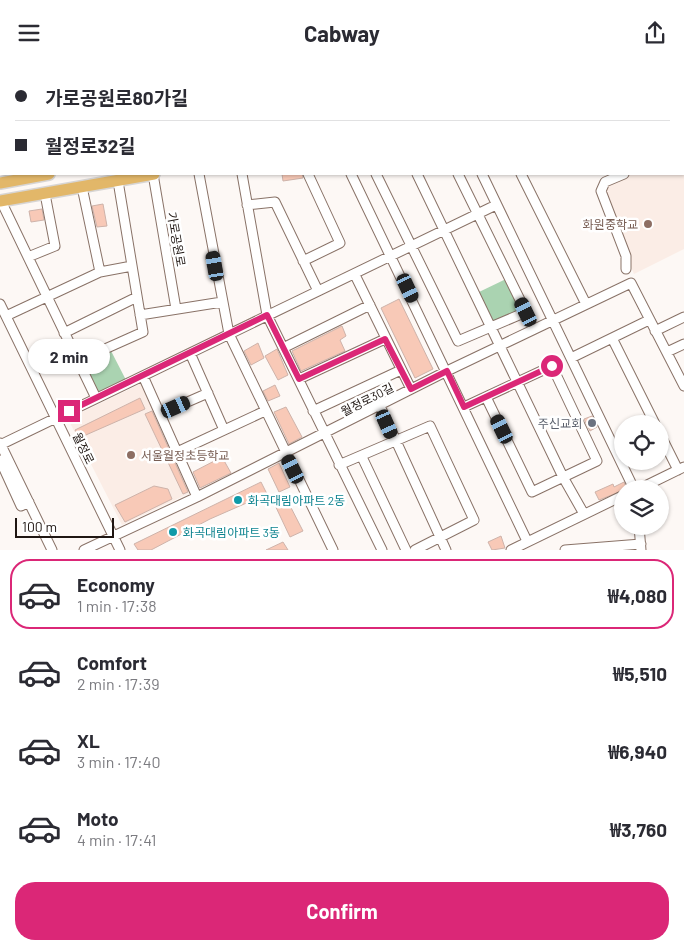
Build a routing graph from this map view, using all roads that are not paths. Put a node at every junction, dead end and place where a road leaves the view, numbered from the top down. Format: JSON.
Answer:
{"nodes":[{"id":1,"x":32,"y":175,"type":"edge"},
{"id":2,"x":148,"y":175,"type":"edge"},
{"id":3,"x":153,"y":175,"type":"edge"},
{"id":4,"x":199,"y":175,"type":"edge"},
{"id":5,"x":242,"y":175,"type":"edge"},
{"id":6,"x":308,"y":175,"type":"edge"},
{"id":7,"x":352,"y":175,"type":"edge"},
{"id":8,"x":376,"y":175,"type":"edge"},
{"id":9,"x":418,"y":175,"type":"edge"},
{"id":10,"x":458,"y":175,"type":"edge"},
{"id":11,"x":482,"y":175,"type":"edge"},
{"id":12,"x":522,"y":175,"type":"edge"},
{"id":13,"x":622,"y":175,"type":"edge"},
{"id":14,"x":1,"y":181,"type":"edge"},
{"id":15,"x":118,"y":181,"type":"junction"},
{"id":16,"x":82,"y":187,"type":"junction"},
{"id":17,"x":45,"y":193,"type":"junction"},
{"id":18,"x":0,"y":201,"type":"edge"},
{"id":19,"x":247,"y":205,"type":"junction"},
{"id":20,"x":496,"y":205,"type":"junction"},
{"id":21,"x":477,"y":212,"type":"junction"},
{"id":22,"x":445,"y":228,"type":"junction"},
{"id":23,"x":410,"y":246,"type":"junction"},
{"id":24,"x":392,"y":255,"type":"junction"},
{"id":25,"x":28,"y":257,"type":"junction"},
{"id":26,"x":303,"y":261,"type":"junction"},
{"id":27,"x":132,"y":266,"type":"junction"},
{"id":28,"x":626,"y":269,"type":"dead end"},
{"id":29,"x":100,"y":272,"type":"junction"},
{"id":30,"x":355,"y":275,"type":"junction"},
{"id":31,"x":318,"y":291,"type":"junction"},
{"id":32,"x":47,"y":297,"type":"junction"},
{"id":33,"x":137,"y":297,"type":"junction"},
{"id":34,"x":222,"y":303,"type":"junction"},
{"id":35,"x":586,"y":304,"type":"junction"},
{"id":36,"x":370,"y":305,"type":"junction"},
{"id":37,"x":0,"y":306,"type":"edge"},
{"id":38,"x":176,"y":309,"type":"junction"},
{"id":39,"x":140,"y":315,"type":"junction"},
{"id":40,"x":267,"y":315,"type":"junction"},
{"id":41,"x":6,"y":316,"type":"junction"},
{"id":42,"x":684,"y":317,"type":"edge"},
{"id":43,"x":649,"y":320,"type":"junction"},
{"id":44,"x":553,"y":321,"type":"junction"},
{"id":45,"x":491,"y":326,"type":"junction"},
{"id":46,"x":655,"y":331,"type":"junction"},
{"id":47,"x":64,"y":333,"type":"junction"},
{"id":48,"x":229,"y":334,"type":"junction"},
{"id":49,"x":612,"y":338,"type":"junction"},
{"id":50,"x":385,"y":339,"type":"junction"},
{"id":51,"x":684,"y":344,"type":"edge"},
{"id":52,"x":500,"y":346,"type":"junction"},
{"id":53,"x":283,"y":348,"type":"junction"},
{"id":54,"x":667,"y":352,"type":"junction"},
{"id":55,"x":190,"y":353,"type":"junction"},
{"id":56,"x":572,"y":358,"type":"junction"},
{"id":57,"x":78,"y":361,"type":"junction"},
{"id":58,"x":401,"y":371,"type":"junction"},
{"id":59,"x":447,"y":371,"type":"junction"},
{"id":60,"x":143,"y":376,"type":"junction"},
{"id":61,"x":299,"y":379,"type":"junction"},
{"id":62,"x":517,"y":383,"type":"junction"},
{"id":63,"x":684,"y":386,"type":"edge"},
{"id":64,"x":411,"y":389,"type":"junction"},
{"id":65,"x":208,"y":393,"type":"junction"},
{"id":66,"x":486,"y":397,"type":"junction"},
{"id":67,"x":96,"y":398,"type":"junction"},
{"id":68,"x":380,"y":406,"type":"junction"},
{"id":69,"x":464,"y":407,"type":"junction"},
{"id":70,"x":265,"y":411,"type":"junction"},
{"id":71,"x":313,"y":411,"type":"junction"},
{"id":72,"x":160,"y":414,"type":"junction"},
{"id":73,"x":650,"y":415,"type":"edge"},
{"id":74,"x":56,"y":418,"type":"junction"},
{"id":75,"x":224,"y":430,"type":"junction"},
{"id":76,"x":325,"y":434,"type":"junction"},
{"id":77,"x":395,"y":442,"type":"junction"},
{"id":78,"x":0,"y":444,"type":"edge"},
{"id":79,"x":669,"y":449,"type":"edge"},
{"id":80,"x":177,"y":453,"type":"junction"},
{"id":81,"x":285,"y":453,"type":"junction"},
{"id":82,"x":362,"y":457,"type":"junction"},
{"id":83,"x":0,"y":460,"type":"edge"},
{"id":84,"x":339,"y":465,"type":"junction"},
{"id":85,"x":681,"y":468,"type":"edge"},
{"id":86,"x":563,"y":477,"type":"junction"},
{"id":87,"x":630,"y":480,"type":"edge"},
{"id":88,"x":657,"y":480,"type":"edge"},
{"id":89,"x":197,"y":497,"type":"junction"},
{"id":90,"x":614,"y":500,"type":"edge"},
{"id":91,"x":29,"y":502,"type":"junction"},
{"id":92,"x":584,"y":514,"type":"junction"},
{"id":93,"x":113,"y":536,"type":"junction"},
{"id":94,"x":439,"y":538,"type":"junction"},
{"id":95,"x":527,"y":541,"type":"junction"},
{"id":96,"x":641,"y":547,"type":"edge"},
{"id":97,"x":329,"y":549,"type":"edge"},
{"id":98,"x":52,"y":550,"type":"edge"},
{"id":99,"x":84,"y":550,"type":"edge"},
{"id":100,"x":120,"y":550,"type":"edge"},
{"id":101,"x":382,"y":550,"type":"edge"},
{"id":102,"x":406,"y":550,"type":"edge"},
{"id":103,"x":415,"y":550,"type":"edge"},
{"id":104,"x":446,"y":550,"type":"edge"},
{"id":105,"x":511,"y":550,"type":"edge"},
{"id":106,"x":565,"y":550,"type":"edge"}],
"edges":[{"from":1,"to":14,"type":"main road"},
{"from":2,"to":15,"type":"main road","name":"가로공원로"},
{"from":3,"to":38,"type":"street","name":"가로공원로"},
{"from":4,"to":34,"type":"street"},
{"from":5,"to":19,"type":"street"},
{"from":6,"to":26,"type":"street"},
{"from":7,"to":24,"type":"street"},
{"from":8,"to":23,"type":"street"},
{"from":9,"to":22,"type":"street"},
{"from":10,"to":21,"type":"street"},
{"from":11,"to":20,"type":"street"},
{"from":12,"to":35,"type":"street"},
{"from":13,"to":28,"type":"street"},
{"from":15,"to":16,"type":"main road","name":"가로공원로"},
{"from":15,"to":27,"type":"street"},
{"from":16,"to":17,"type":"main road","name":"가로공원로"},
{"from":16,"to":29,"type":"street"},
{"from":17,"to":18,"type":"main road","name":"가로공원로"},
{"from":17,"to":25,"type":"street"},
{"from":18,"to":25,"type":"street"},
{"from":19,"to":26,"type":"street"},
{"from":19,"to":40,"type":"street"},
{"from":20,"to":21,"type":"street"},
{"from":20,"to":44,"type":"street"},
{"from":21,"to":22,"type":"street"},
{"from":21,"to":45,"type":"street"},
{"from":22,"to":23,"type":"street"},
{"from":22,"to":45,"type":"street"},
{"from":23,"to":24,"type":"street"},
{"from":23,"to":45,"type":"street"},
{"from":24,"to":30,"type":"street"},
{"from":24,"to":59,"type":"street"},
{"from":25,"to":32,"type":"street"},
{"from":26,"to":31,"type":"street"},
{"from":27,"to":29,"type":"street"},
{"from":27,"to":33,"type":"street"},
{"from":29,"to":32,"type":"street"},
{"from":30,"to":31,"type":"street"},
{"from":30,"to":36,"type":"street"},
{"from":31,"to":40,"type":"street"},
{"from":32,"to":41,"type":"street"},
{"from":32,"to":47,"type":"street"},
{"from":33,"to":39,"type":"street"},
{"from":33,"to":47,"type":"street"},
{"from":34,"to":38,"type":"street"},
{"from":34,"to":48,"type":"street"},
{"from":35,"to":43,"type":"street","name":"월정로30길"},
{"from":35,"to":44,"type":"street","name":"월정로30길"},
{"from":36,"to":50,"type":"street"},
{"from":36,"to":53,"type":"street"},
{"from":37,"to":41,"type":"street","name":"월정로"},
{"from":38,"to":39,"type":"street"},
{"from":39,"to":57,"type":"street"},
{"from":40,"to":48,"type":"street"},
{"from":40,"to":53,"type":"street"},
{"from":41,"to":74,"type":"street","name":"월정로"},
{"from":42,"to":46,"type":"street"},
{"from":43,"to":46,"type":"street"},
{"from":43,"to":49,"type":"street"},
{"from":44,"to":52,"type":"street","name":"월정로30길"},
{"from":44,"to":56,"type":"street"},
{"from":45,"to":52,"type":"street"},
{"from":46,"to":54,"type":"street"},
{"from":47,"to":57,"type":"street"},
{"from":48,"to":55,"type":"street"},
{"from":48,"to":70,"type":"street"},
{"from":49,"to":56,"type":"street"},
{"from":49,"to":73,"type":"street"},
{"from":50,"to":58,"type":"street"},
{"from":50,"to":61,"type":"street"},
{"from":51,"to":54,"type":"street"},
{"from":52,"to":59,"type":"street","name":"월정로30길"},
{"from":52,"to":62,"type":"street"},
{"from":53,"to":61,"type":"street"},
{"from":54,"to":63,"type":"street"},
{"from":55,"to":60,"type":"street"},
{"from":55,"to":65,"type":"street"},
{"from":56,"to":87,"type":"street"},
{"from":57,"to":67,"type":"street"},
{"from":58,"to":64,"type":"street"},
{"from":58,"to":71,"type":"street"},
{"from":59,"to":64,"type":"street","name":"월정로30길"},
{"from":59,"to":69,"type":"street"},
{"from":60,"to":67,"type":"street"},
{"from":60,"to":72,"type":"street"},
{"from":61,"to":71,"type":"street"},
{"from":62,"to":66,"type":"street"},
{"from":62,"to":86,"type":"street"},
{"from":62,"to":86,"type":"street"},
{"from":64,"to":68,"type":"street","name":"월정로30길"},
{"from":65,"to":72,"type":"street"},
{"from":65,"to":75,"type":"street"},
{"from":66,"to":69,"type":"street"},
{"from":66,"to":86,"type":"street"},
{"from":67,"to":74,"type":"street"},
{"from":68,"to":76,"type":"street","name":"월정로30길"},
{"from":68,"to":77,"type":"street"},
{"from":69,"to":95,"type":"street"},
{"from":70,"to":75,"type":"street"},
{"from":70,"to":81,"type":"street"},
{"from":71,"to":76,"type":"street"},
{"from":72,"to":80,"type":"street"},
{"from":74,"to":78,"type":"street"},
{"from":74,"to":93,"type":"street","name":"월정로"},
{"from":75,"to":80,"type":"street"},
{"from":76,"to":81,"type":"street","name":"월정로30길"},
{"from":76,"to":84,"type":"street"},
{"from":77,"to":82,"type":"street"},
{"from":77,"to":94,"type":"street"},
{"from":77,"to":94,"type":"street"},
{"from":78,"to":91,"type":"street"},
{"from":79,"to":85,"type":"street"},
{"from":80,"to":89,"type":"street"},
{"from":81,"to":89,"type":"street","name":"월정로30길"},
{"from":81,"to":97,"type":"street"},
{"from":82,"to":84,"type":"street"},
{"from":82,"to":102,"type":"street"},
{"from":83,"to":91,"type":"street"},
{"from":84,"to":101,"type":"street"},
{"from":85,"to":88,"type":"street"},
{"from":86,"to":92,"type":"street"},
{"from":89,"to":93,"type":"street","name":"월정로30길"},
{"from":90,"to":92,"type":"street"},
{"from":91,"to":98,"type":"street"},
{"from":92,"to":95,"type":"street"},
{"from":93,"to":99,"type":"street","name":"월정로30길"},
{"from":93,"to":100,"type":"street","name":"월정로"},
{"from":94,"to":103,"type":"street"},
{"from":94,"to":104,"type":"street"},
{"from":95,"to":105,"type":"street"},
{"from":96,"to":106,"type":"street"}]}
